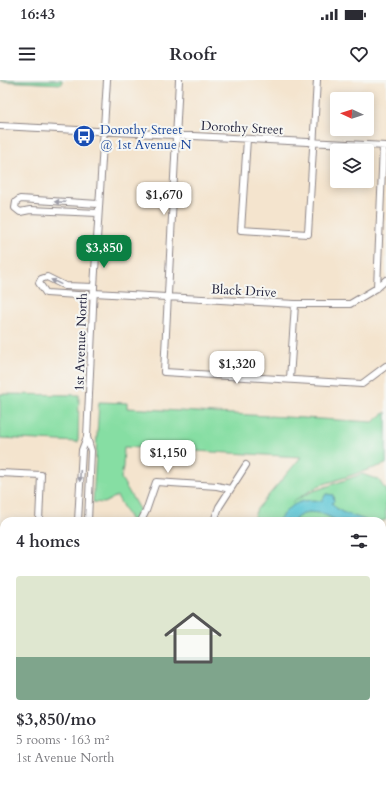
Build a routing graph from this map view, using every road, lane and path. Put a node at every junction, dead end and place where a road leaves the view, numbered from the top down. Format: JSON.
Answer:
{"nodes":[{"id":1,"x":106,"y":80,"type":"edge"},
{"id":2,"x":179,"y":80,"type":"edge"},
{"id":3,"x":317,"y":80,"type":"edge"},
{"id":4,"x":0,"y":126,"type":"edge"},
{"id":5,"x":104,"y":131,"type":"junction"},
{"id":6,"x":176,"y":135,"type":"junction"},
{"id":7,"x":247,"y":139,"type":"junction"},
{"id":8,"x":314,"y":142,"type":"junction"},
{"id":9,"x":385,"y":146,"type":"edge"},
{"id":10,"x":98,"y":204,"type":"junction"},
{"id":11,"x":98,"y":214,"type":"junction"},
{"id":12,"x":386,"y":280,"type":"edge"},
{"id":13,"x":377,"y":288,"type":"junction"},
{"id":14,"x":94,"y":292,"type":"junction"},
{"id":15,"x":169,"y":297,"type":"junction"},
{"id":16,"x":295,"y":304,"type":"junction"},
{"id":17,"x":386,"y":366,"type":"edge"},
{"id":18,"x":290,"y":379,"type":"junction"},
{"id":19,"x":87,"y":438,"type":"junction"},
{"id":20,"x":246,"y":465,"type":"dead end"},
{"id":21,"x":0,"y":473,"type":"edge"},
{"id":22,"x":230,"y":489,"type":"junction"},
{"id":23,"x":39,"y":517,"type":"edge"},
{"id":24,"x":78,"y":517,"type":"edge"},
{"id":25,"x":88,"y":517,"type":"edge"},
{"id":26,"x":142,"y":517,"type":"edge"},
{"id":27,"x":215,"y":517,"type":"edge"}],
"edges":[{"from":1,"to":5,"type":"street","name":"1st Avenue North"},
{"from":2,"to":6,"type":"street"},
{"from":3,"to":8,"type":"street"},
{"from":4,"to":5,"type":"street","name":"Dorothy Street"},
{"from":5,"to":6,"type":"street","name":"Dorothy Street"},
{"from":5,"to":10,"type":"street","name":"1st Avenue North"},
{"from":6,"to":7,"type":"street","name":"Dorothy Street"},
{"from":6,"to":15,"type":"street"},
{"from":7,"to":8,"type":"street","name":"Dorothy Street"},
{"from":7,"to":8,"type":"street"},
{"from":8,"to":9,"type":"street","name":"Dorothy Street"},
{"from":9,"to":13,"type":"street"},
{"from":10,"to":11,"type":"street","name":"1st Avenue North"},
{"from":10,"to":11,"type":"street","one_way":true},
{"from":11,"to":14,"type":"street","name":"1st Avenue North"},
{"from":12,"to":13,"type":"street","name":"Black Drive"},
{"from":13,"to":16,"type":"street","name":"Black Drive"},
{"from":14,"to":14,"type":"street","one_way":true},
{"from":14,"to":15,"type":"street","name":"Black Drive"},
{"from":14,"to":19,"type":"street","name":"1st Avenue North"},
{"from":15,"to":16,"type":"street","name":"Black Drive"},
{"from":15,"to":18,"type":"street"},
{"from":16,"to":18,"type":"street"},
{"from":17,"to":18,"type":"street"},
{"from":19,"to":24,"type":"street","one_way":true},
{"from":19,"to":25,"type":"street"},
{"from":20,"to":22,"type":"street"},
{"from":21,"to":23,"type":"street"},
{"from":22,"to":26,"type":"street"},
{"from":22,"to":27,"type":"street"}]}
